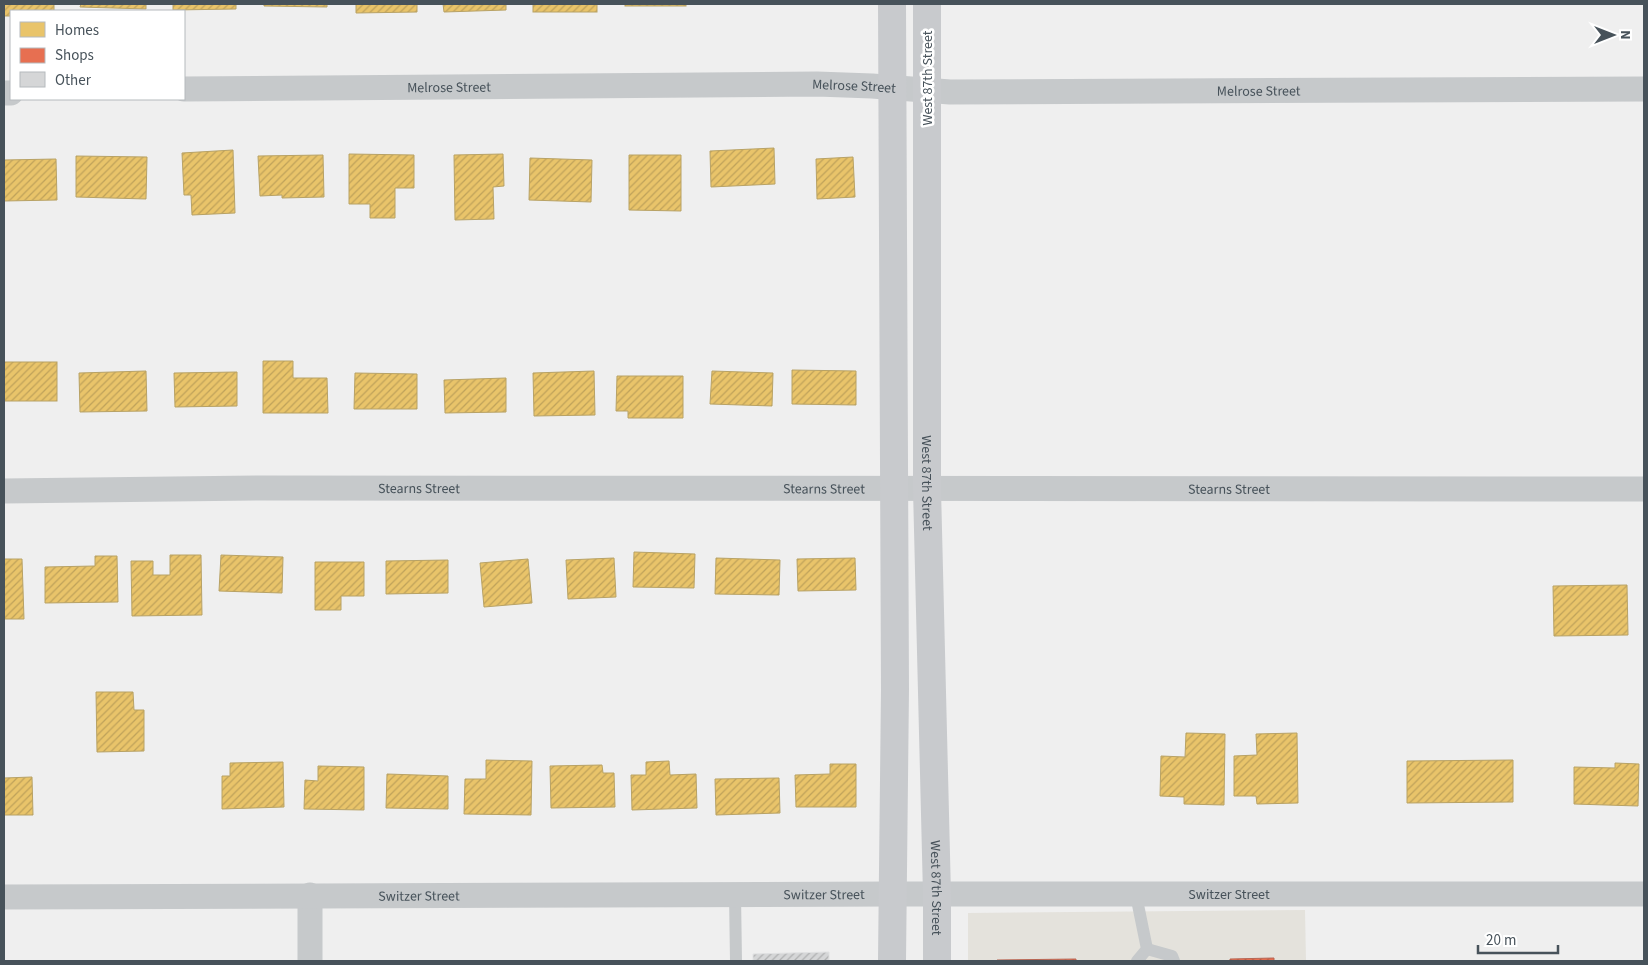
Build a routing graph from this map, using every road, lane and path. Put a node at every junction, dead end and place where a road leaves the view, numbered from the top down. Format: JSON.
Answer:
{"nodes":[{"id":1,"x":892,"y":4,"type":"edge"},
{"id":2,"x":927,"y":4,"type":"edge"},
{"id":3,"x":892,"y":87,"type":"junction"},
{"id":4,"x":185,"y":89,"type":"edge"},
{"id":5,"x":927,"y":89,"type":"junction"},
{"id":6,"x":1644,"y":89,"type":"edge"},
{"id":7,"x":894,"y":487,"type":"junction"},
{"id":8,"x":1644,"y":488,"type":"edge"},
{"id":9,"x":927,"y":489,"type":"junction"},
{"id":10,"x":4,"y":491,"type":"edge"},
{"id":11,"x":735,"y":894,"type":"junction"},
{"id":12,"x":892,"y":894,"type":"junction"},
{"id":13,"x":1644,"y":894,"type":"edge"},
{"id":14,"x":310,"y":895,"type":"junction"},
{"id":15,"x":937,"y":895,"type":"junction"},
{"id":16,"x":1136,"y":895,"type":"junction"},
{"id":17,"x":4,"y":897,"type":"edge"},
{"id":18,"x":1147,"y":949,"type":"junction"},
{"id":19,"x":310,"y":961,"type":"edge"},
{"id":20,"x":736,"y":961,"type":"edge"},
{"id":21,"x":892,"y":961,"type":"edge"},
{"id":22,"x":937,"y":961,"type":"edge"},
{"id":23,"x":1138,"y":961,"type":"edge"},
{"id":24,"x":1174,"y":961,"type":"edge"}],
"edges":[{"from":1,"to":3,"type":"main road"},
{"from":2,"to":5,"type":"main road","name":"West 87th Street"},
{"from":3,"to":4,"type":"street","name":"Melrose Street"},
{"from":3,"to":5,"type":"street","name":"Melrose Street"},
{"from":3,"to":7,"type":"main road"},
{"from":5,"to":6,"type":"street","name":"Melrose Street"},
{"from":5,"to":9,"type":"main road","name":"West 87th Street"},
{"from":7,"to":9,"type":"street","name":"Stearns Street"},
{"from":7,"to":10,"type":"street","name":"Stearns Street"},
{"from":7,"to":12,"type":"main road"},
{"from":8,"to":9,"type":"street","name":"Stearns Street"},
{"from":9,"to":15,"type":"main road","name":"West 87th Street"},
{"from":11,"to":12,"type":"street","name":"Switzer Street"},
{"from":11,"to":14,"type":"street","name":"Switzer Street"},
{"from":11,"to":20,"type":"lane"},
{"from":12,"to":15,"type":"street","name":"Switzer Street"},
{"from":12,"to":21,"type":"main road"},
{"from":13,"to":16,"type":"street","name":"Switzer Street"},
{"from":14,"to":17,"type":"street","name":"Switzer Street"},
{"from":14,"to":19,"type":"street"},
{"from":15,"to":16,"type":"street","name":"Switzer Street"},
{"from":15,"to":22,"type":"main road","name":"West 87th Street"},
{"from":16,"to":18,"type":"lane"},
{"from":18,"to":23,"type":"lane"},
{"from":18,"to":24,"type":"lane"}]}
